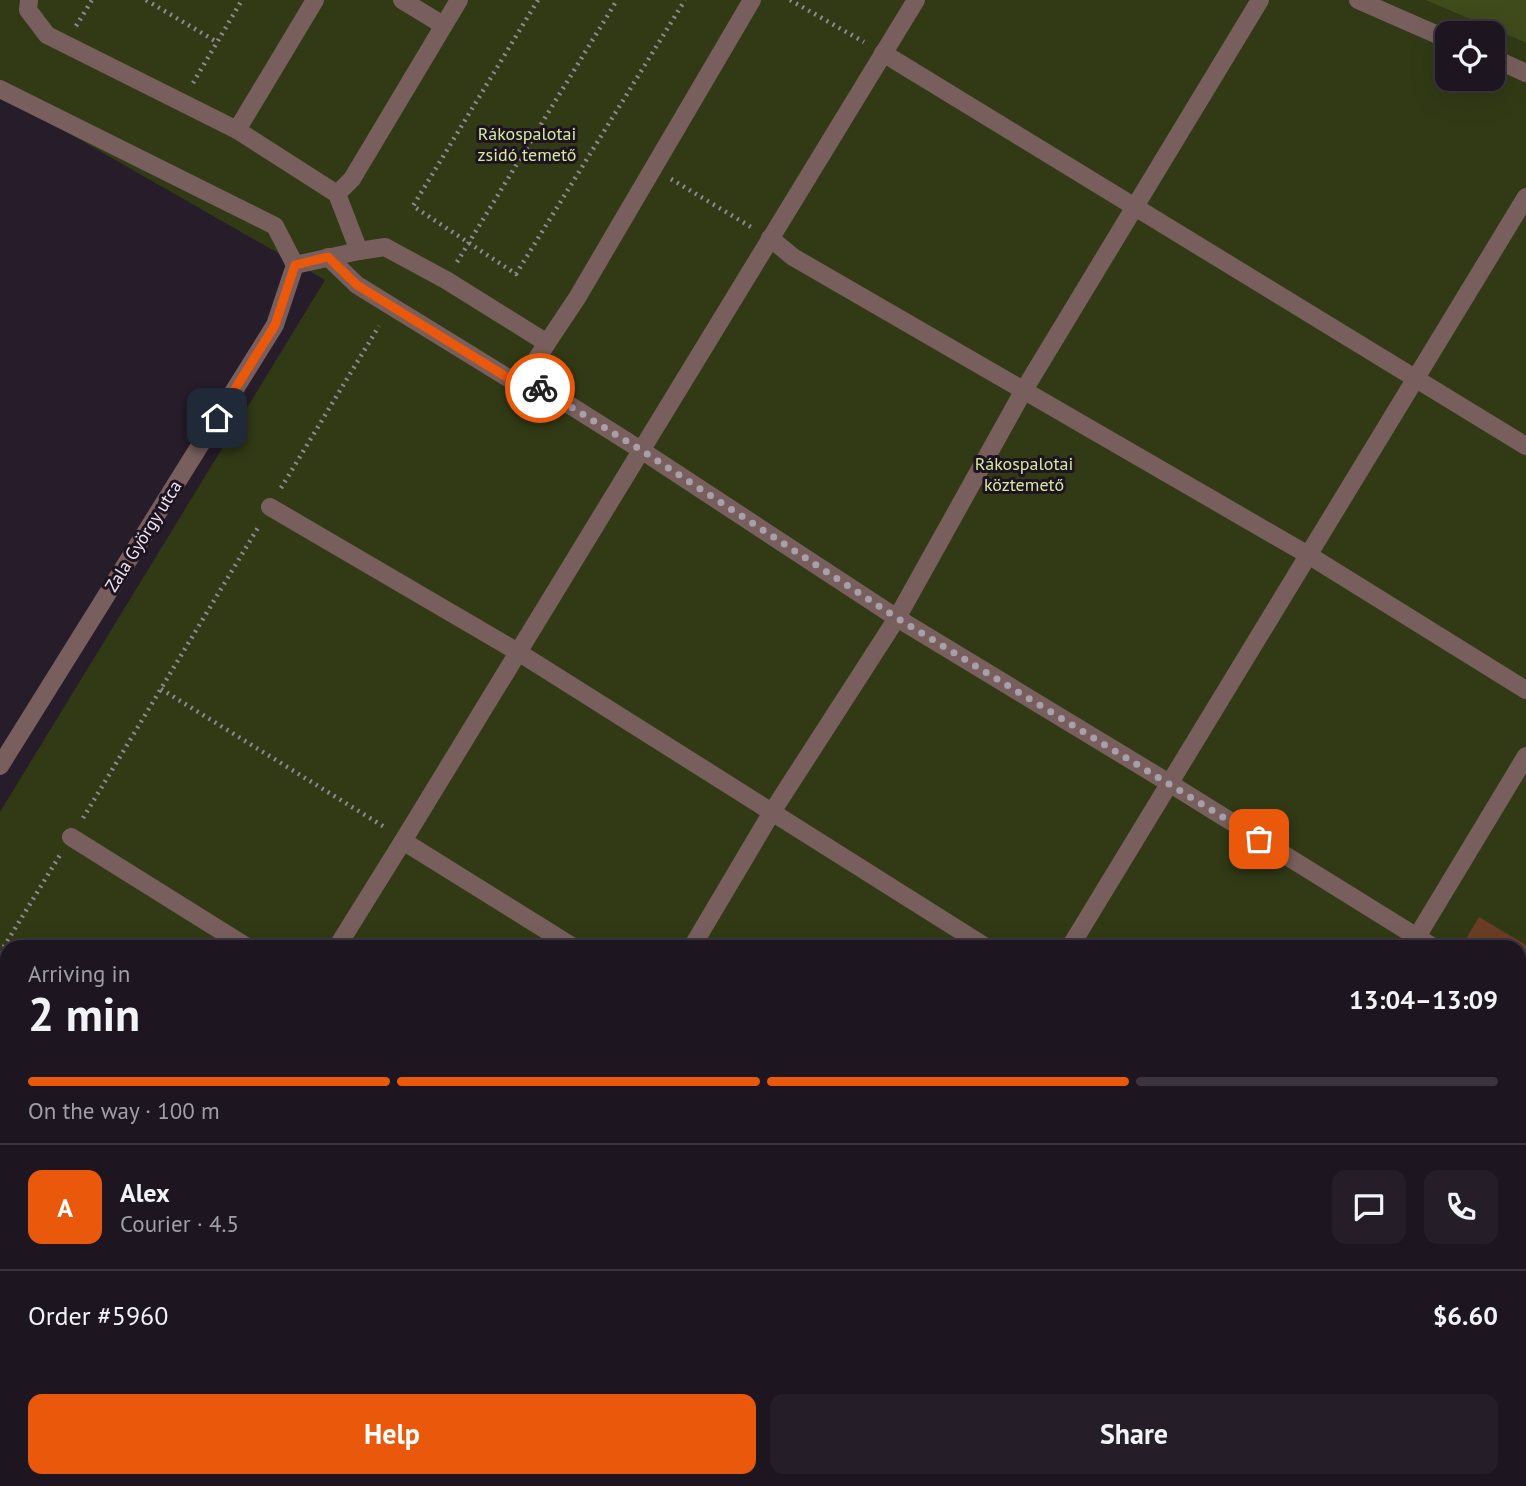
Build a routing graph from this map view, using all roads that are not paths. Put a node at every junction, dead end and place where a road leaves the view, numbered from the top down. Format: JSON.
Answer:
{"nodes":[{"id":1,"x":29,"y":0,"type":"edge"},
{"id":2,"x":315,"y":0,"type":"edge"},
{"id":3,"x":402,"y":0,"type":"edge"},
{"id":4,"x":458,"y":0,"type":"edge"},
{"id":5,"x":752,"y":0,"type":"edge"},
{"id":6,"x":916,"y":0,"type":"edge"},
{"id":7,"x":1260,"y":0,"type":"edge"},
{"id":8,"x":1358,"y":0,"type":"edge"},
{"id":9,"x":443,"y":25,"type":"junction"},
{"id":10,"x":1435,"y":33,"type":"edge"},
{"id":11,"x":883,"y":53,"type":"junction"},
{"id":12,"x":1505,"y":63,"type":"edge"},
{"id":13,"x":1526,"y":73,"type":"edge"},
{"id":14,"x":0,"y":89,"type":"edge"},
{"id":15,"x":237,"y":130,"type":"junction"},
{"id":16,"x":337,"y":194,"type":"junction"},
{"id":17,"x":1526,"y":197,"type":"edge"},
{"id":18,"x":1135,"y":206,"type":"junction"},
{"id":19,"x":769,"y":238,"type":"junction"},
{"id":20,"x":359,"y":251,"type":"junction"},
{"id":21,"x":328,"y":257,"type":"junction"},
{"id":22,"x":295,"y":265,"type":"junction"},
{"id":23,"x":547,"y":344,"type":"junction"},
{"id":24,"x":525,"y":377,"type":"junction"},
{"id":25,"x":1415,"y":379,"type":"junction"},
{"id":26,"x":1024,"y":390,"type":"junction"},
{"id":27,"x":1526,"y":446,"type":"edge"},
{"id":28,"x":641,"y":450,"type":"junction"},
{"id":29,"x":270,"y":508,"type":"road end"},
{"id":30,"x":1310,"y":556,"type":"junction"},
{"id":31,"x":897,"y":618,"type":"junction"},
{"id":32,"x":519,"y":652,"type":"junction"},
{"id":33,"x":1526,"y":690,"type":"edge"},
{"id":34,"x":1526,"y":756,"type":"edge"},
{"id":35,"x":0,"y":766,"type":"edge"},
{"id":36,"x":1169,"y":783,"type":"junction"},
{"id":37,"x":772,"y":812,"type":"junction"},
{"id":38,"x":71,"y":837,"type":"road end"},
{"id":39,"x":403,"y":841,"type":"junction"},
{"id":40,"x":236,"y":940,"type":"edge"},
{"id":41,"x":341,"y":940,"type":"edge"},
{"id":42,"x":562,"y":940,"type":"edge"},
{"id":43,"x":696,"y":940,"type":"edge"},
{"id":44,"x":975,"y":940,"type":"edge"},
{"id":45,"x":1074,"y":940,"type":"edge"},
{"id":46,"x":1416,"y":940,"type":"edge"},
{"id":47,"x":1423,"y":940,"type":"edge"}],
"edges":[{"from":1,"to":15,"type":"street"},
{"from":2,"to":15,"type":"street"},
{"from":3,"to":9,"type":"street"},
{"from":4,"to":9,"type":"street"},
{"from":5,"to":23,"type":"street"},
{"from":6,"to":11,"type":"street"},
{"from":7,"to":18,"type":"street"},
{"from":8,"to":10,"type":"street"},
{"from":9,"to":16,"type":"street"},
{"from":11,"to":18,"type":"street"},
{"from":11,"to":19,"type":"street"},
{"from":12,"to":13,"type":"street"},
{"from":14,"to":22,"type":"street"},
{"from":15,"to":16,"type":"street"},
{"from":16,"to":20,"type":"street"},
{"from":17,"to":25,"type":"street"},
{"from":18,"to":25,"type":"street"},
{"from":18,"to":26,"type":"street"},
{"from":19,"to":26,"type":"street"},
{"from":19,"to":28,"type":"street"},
{"from":20,"to":21,"type":"street"},
{"from":20,"to":23,"type":"street"},
{"from":21,"to":22,"type":"street"},
{"from":21,"to":24,"type":"street"},
{"from":22,"to":35,"type":"street","name":"Zala György utca"},
{"from":23,"to":24,"type":"street"},
{"from":24,"to":28,"type":"street"},
{"from":25,"to":27,"type":"street"},
{"from":25,"to":30,"type":"street"},
{"from":26,"to":30,"type":"street"},
{"from":26,"to":31,"type":"street"},
{"from":28,"to":31,"type":"street"},
{"from":28,"to":32,"type":"street"},
{"from":29,"to":32,"type":"street"},
{"from":30,"to":33,"type":"street"},
{"from":30,"to":36,"type":"street"},
{"from":31,"to":36,"type":"street"},
{"from":31,"to":37,"type":"street"},
{"from":32,"to":37,"type":"street"},
{"from":32,"to":39,"type":"street"},
{"from":34,"to":47,"type":"street"},
{"from":36,"to":45,"type":"street"},
{"from":36,"to":46,"type":"street"},
{"from":37,"to":43,"type":"street"},
{"from":37,"to":44,"type":"street"},
{"from":38,"to":40,"type":"street"},
{"from":39,"to":41,"type":"street"},
{"from":39,"to":42,"type":"street"}]}
